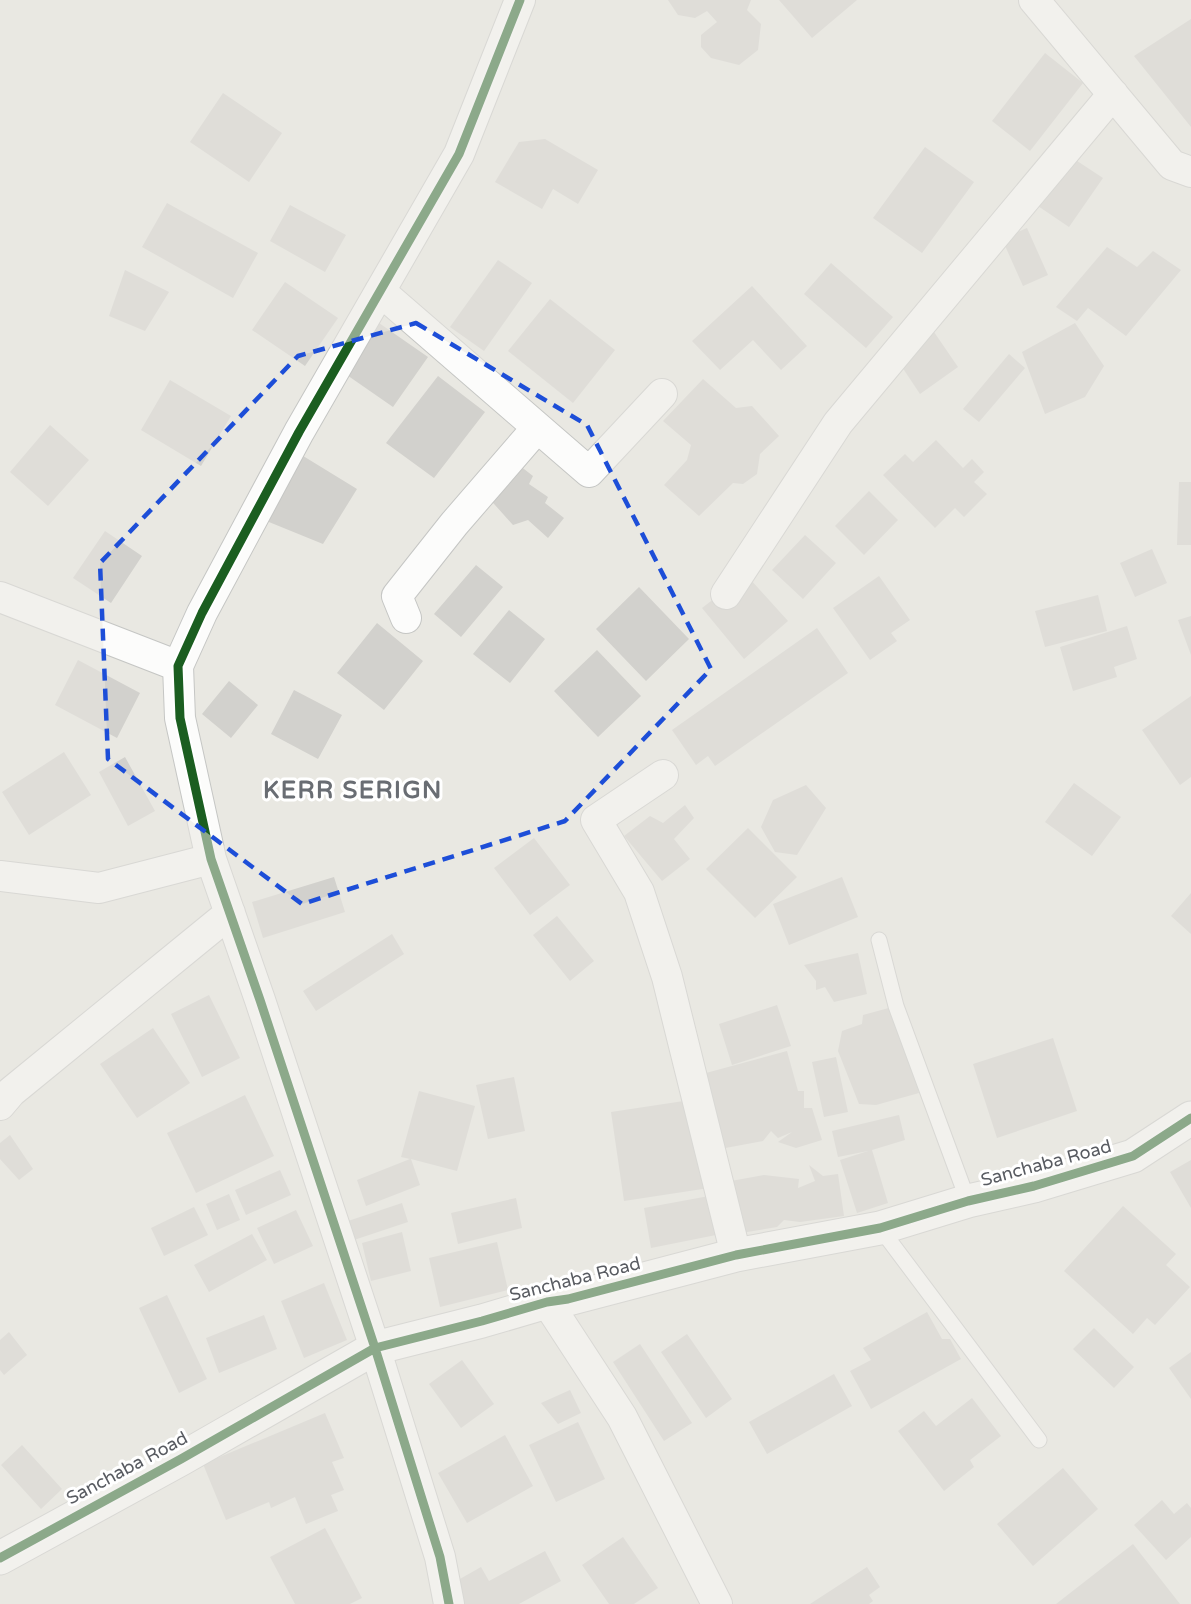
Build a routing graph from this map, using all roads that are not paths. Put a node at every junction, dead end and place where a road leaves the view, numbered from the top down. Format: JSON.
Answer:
{"nodes":[{"id":1,"x":520,"y":0,"type":"edge"},
{"id":2,"x":1034,"y":0,"type":"edge"},
{"id":3,"x":1113,"y":94,"type":"junction"},
{"id":4,"x":1191,"y":172,"type":"edge"},
{"id":5,"x":380,"y":291,"type":"junction"},
{"id":6,"x":662,"y":394,"type":"dead end"},
{"id":7,"x":537,"y":428,"type":"junction"},
{"id":8,"x":726,"y":594,"type":"dead end"},
{"id":9,"x":0,"y":597,"type":"edge"},
{"id":10,"x":406,"y":618,"type":"dead end"},
{"id":11,"x":178,"y":666,"type":"junction"},
{"id":12,"x":663,"y":775,"type":"dead end"},
{"id":13,"x":211,"y":859,"type":"junction"},
{"id":14,"x":0,"y":876,"type":"edge"},
{"id":15,"x":230,"y":913,"type":"junction"},
{"id":16,"x":879,"y":940,"type":"dead end"},
{"id":17,"x":0,"y":1105,"type":"edge"},
{"id":18,"x":1191,"y":1118,"type":"edge"},
{"id":19,"x":968,"y":1201,"type":"junction"},
{"id":20,"x":880,"y":1227,"type":"junction"},
{"id":21,"x":735,"y":1255,"type":"junction"},
{"id":22,"x":547,"y":1302,"type":"junction"},
{"id":23,"x":375,"y":1348,"type":"junction"},
{"id":24,"x":1039,"y":1440,"type":"dead end"},
{"id":25,"x":0,"y":1558,"type":"edge"},
{"id":26,"x":448,"y":1604,"type":"edge"},
{"id":27,"x":717,"y":1604,"type":"edge"}],
"edges":[{"from":1,"to":5,"type":"street"},
{"from":2,"to":3,"type":"street"},
{"from":3,"to":4,"type":"street"},
{"from":3,"to":8,"type":"street"},
{"from":5,"to":7,"type":"street"},
{"from":5,"to":11,"type":"street"},
{"from":6,"to":7,"type":"street"},
{"from":7,"to":10,"type":"street"},
{"from":9,"to":11,"type":"street"},
{"from":11,"to":13,"type":"street"},
{"from":12,"to":21,"type":"street"},
{"from":13,"to":14,"type":"street"},
{"from":13,"to":15,"type":"street"},
{"from":15,"to":17,"type":"street"},
{"from":15,"to":23,"type":"street"},
{"from":16,"to":19,"type":"lane"},
{"from":18,"to":19,"type":"street","name":"Sanchaba Road"},
{"from":19,"to":20,"type":"street","name":"Sanchaba Road"},
{"from":20,"to":21,"type":"street","name":"Sanchaba Road"},
{"from":20,"to":24,"type":"lane"},
{"from":21,"to":22,"type":"street","name":"Sanchaba Road"},
{"from":22,"to":23,"type":"street","name":"Sanchaba Road"},
{"from":22,"to":27,"type":"street"},
{"from":23,"to":25,"type":"street","name":"Sanchaba Road"},
{"from":23,"to":26,"type":"street"}]}
